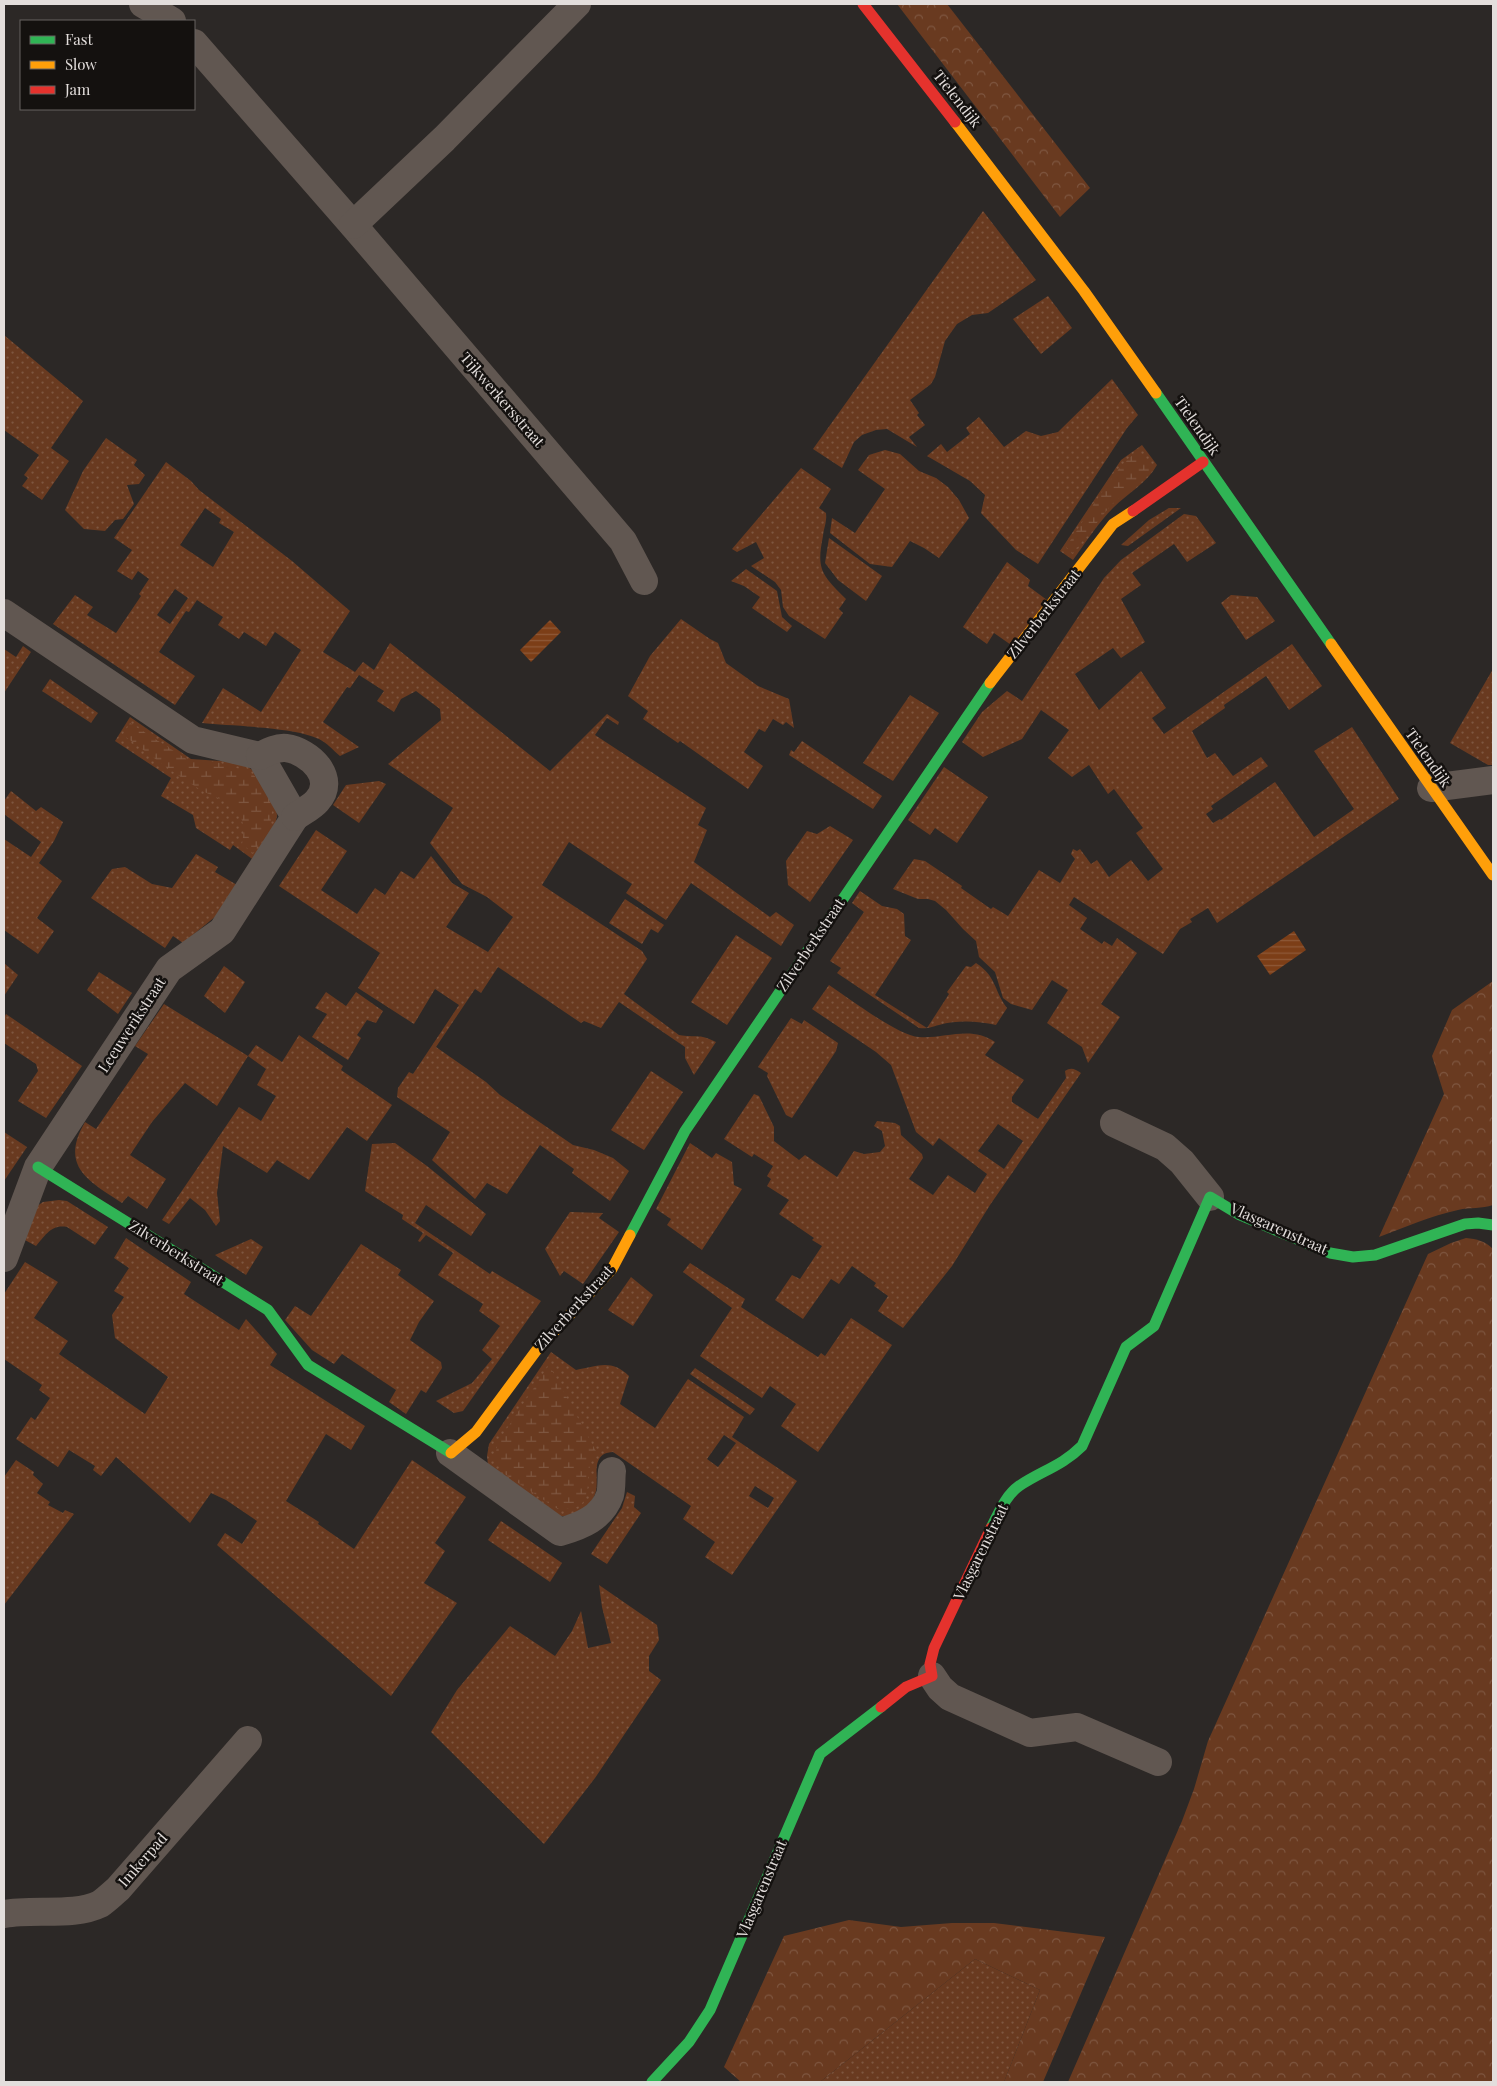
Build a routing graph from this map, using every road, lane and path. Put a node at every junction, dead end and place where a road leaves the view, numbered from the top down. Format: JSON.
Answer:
{"nodes":[{"id":1,"x":142,"y":4,"type":"edge"},
{"id":2,"x":577,"y":4,"type":"edge"},
{"id":3,"x":863,"y":4,"type":"edge"},
{"id":4,"x":170,"y":20,"type":"edge"},
{"id":5,"x":195,"y":44,"type":"edge"},
{"id":6,"x":353,"y":225,"type":"junction"},
{"id":7,"x":1203,"y":462,"type":"junction"},
{"id":8,"x":644,"y":581,"type":"dead end"},
{"id":9,"x":4,"y":613,"type":"edge"},
{"id":10,"x":260,"y":756,"type":"junction"},
{"id":11,"x":1493,"y":780,"type":"edge"},
{"id":12,"x":1431,"y":788,"type":"junction"},
{"id":13,"x":295,"y":817,"type":"junction"},
{"id":14,"x":1493,"y":875,"type":"edge"},
{"id":15,"x":1114,"y":1123,"type":"dead end"},
{"id":16,"x":38,"y":1167,"type":"junction"},
{"id":17,"x":1210,"y":1197,"type":"junction"},
{"id":18,"x":1493,"y":1225,"type":"edge"},
{"id":19,"x":4,"y":1258,"type":"edge"},
{"id":20,"x":450,"y":1454,"type":"junction"},
{"id":21,"x":612,"y":1471,"type":"dead end"},
{"id":22,"x":932,"y":1676,"type":"junction"},
{"id":23,"x":248,"y":1740,"type":"dead end"},
{"id":24,"x":1158,"y":1762,"type":"dead end"},
{"id":25,"x":4,"y":1914,"type":"edge"},
{"id":26,"x":652,"y":2082,"type":"edge"}],
"edges":[{"from":1,"to":4,"type":"street"},
{"from":2,"to":6,"type":"street"},
{"from":3,"to":7,"type":"street","name":"Tielendijk"},
{"from":5,"to":6,"type":"street","name":"Tijkwerkersstraat"},
{"from":6,"to":8,"type":"street","name":"Tijkwerkersstraat"},
{"from":7,"to":12,"type":"street","name":"Tielendijk"},
{"from":7,"to":20,"type":"street","name":"Zilverberkstraat"},
{"from":9,"to":10,"type":"street"},
{"from":10,"to":13,"type":"street"},
{"from":10,"to":13,"type":"street","name":"Leeuwerikstraat"},
{"from":11,"to":12,"type":"street"},
{"from":12,"to":14,"type":"street","name":"Tielendijk"},
{"from":13,"to":16,"type":"street","name":"Leeuwerikstraat"},
{"from":15,"to":17,"type":"street","name":"Vlasgarenstraat"},
{"from":16,"to":19,"type":"street","name":"Leeuwerikstraat"},
{"from":16,"to":20,"type":"street","name":"Zilverberkstraat"},
{"from":17,"to":18,"type":"street","name":"Vlasgarenstraat"},
{"from":17,"to":22,"type":"street","name":"Vlasgarenstraat"},
{"from":20,"to":21,"type":"street","name":"Zilverberkstraat"},
{"from":22,"to":24,"type":"street"},
{"from":22,"to":26,"type":"street","name":"Vlasgarenstraat"},
{"from":23,"to":25,"type":"street","name":"Imkerpad"}]}
